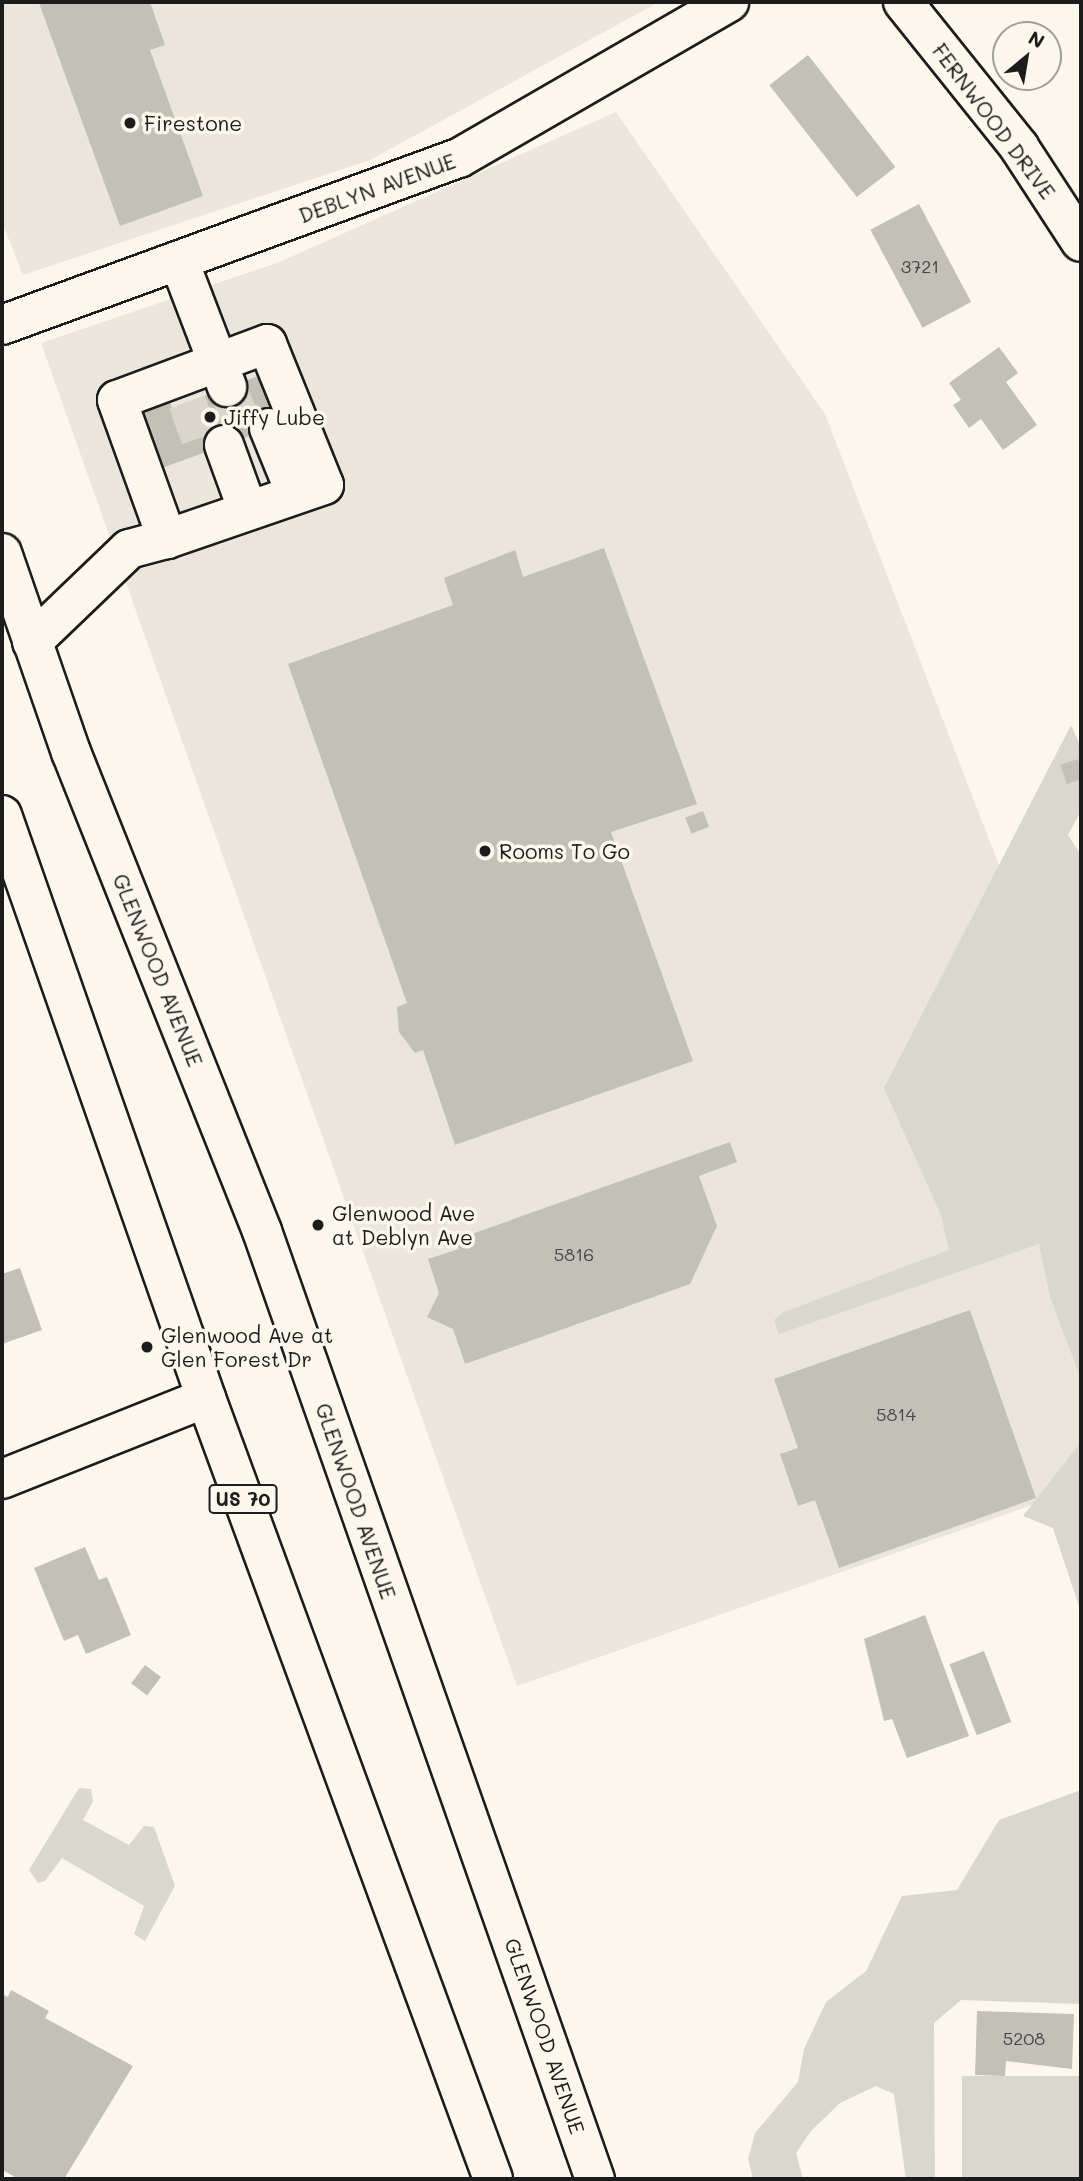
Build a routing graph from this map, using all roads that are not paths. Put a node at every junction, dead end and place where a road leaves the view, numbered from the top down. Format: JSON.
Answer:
{"nodes":[{"id":1,"x":729,"y":2,"type":"edge"},
{"id":2,"x":903,"y":2,"type":"edge"},
{"id":3,"x":1081,"y":242,"type":"edge"},
{"id":4,"x":179,"y":261,"type":"junction"},
{"id":5,"x":2,"y":325,"type":"edge"},
{"id":6,"x":213,"y":379,"type":"junction"},
{"id":7,"x":261,"y":506,"type":"junction"},
{"id":8,"x":167,"y":539,"type":"junction"},
{"id":9,"x":2,"y":553,"type":"edge"},
{"id":10,"x":32,"y":642,"type":"junction"},
{"id":11,"x":2,"y":815,"type":"edge"},
{"id":12,"x":206,"y":1398,"type":"junction"},
{"id":13,"x":2,"y":1479,"type":"edge"},
{"id":14,"x":493,"y":2179,"type":"edge"},
{"id":15,"x":595,"y":2179,"type":"edge"}],
"edges":[{"from":1,"to":4,"type":"main road","name":"DEBLYN AVENUE"},
{"from":2,"to":3,"type":"main road","name":"FERNWOOD DRIVE"},
{"from":4,"to":5,"type":"main road","name":"DEBLYN AVENUE"},
{"from":4,"to":6,"type":"main road"},
{"from":6,"to":7,"type":"main road"},
{"from":6,"to":8,"type":"main road"},
{"from":7,"to":7,"type":"main road"},
{"from":7,"to":8,"type":"main road"},
{"from":8,"to":10,"type":"main road"},
{"from":9,"to":10,"type":"main road","name":"GLENWOOD AVENUE"},
{"from":10,"to":15,"type":"main road","name":"GLENWOOD AVENUE"},
{"from":11,"to":12,"type":"main road","number":"US 70"},
{"from":12,"to":13,"type":"main road"},
{"from":12,"to":14,"type":"main road","number":"US 70"}]}
